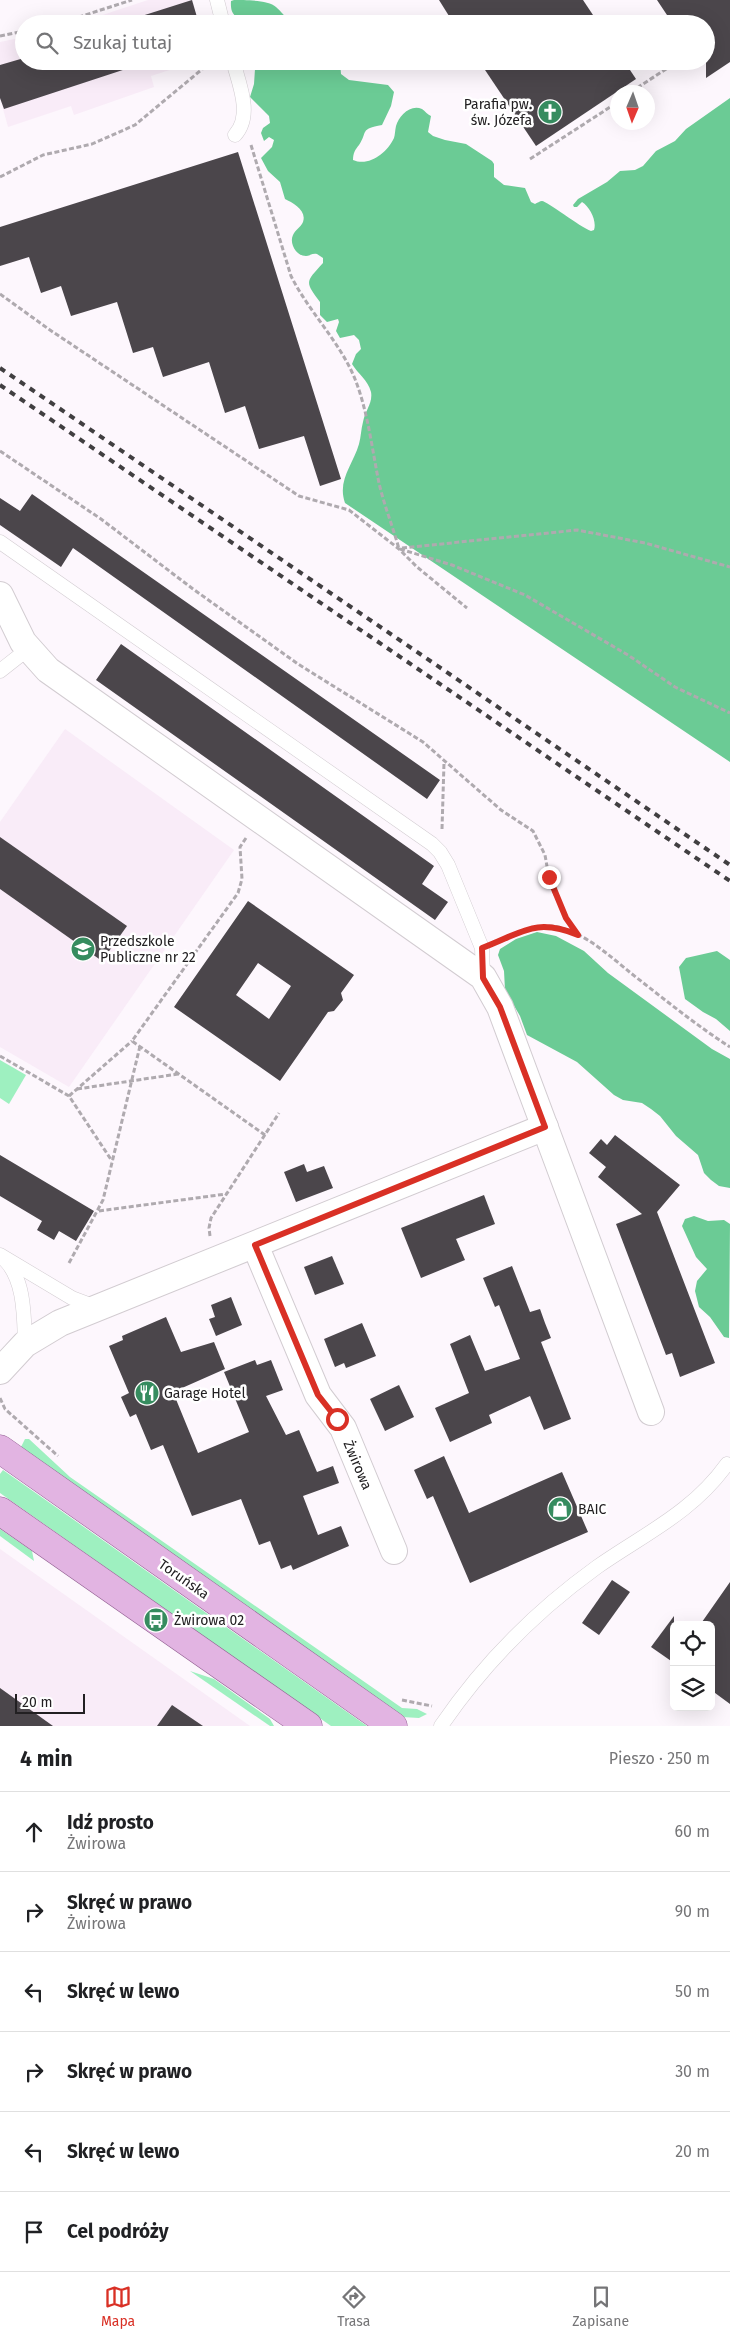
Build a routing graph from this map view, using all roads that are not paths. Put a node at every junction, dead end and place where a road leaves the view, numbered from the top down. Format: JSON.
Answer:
{"nodes":[{"id":1,"x":217,"y":0,"type":"edge"},
{"id":2,"x":221,"y":15,"type":"edge"},
{"id":3,"x":235,"y":70,"type":"edge"},
{"id":4,"x":239,"y":131,"type":"road end"},
{"id":5,"x":0,"y":542,"type":"edge"},
{"id":6,"x":0,"y":595,"type":"edge"},
{"id":7,"x":28,"y":649,"type":"junction"},
{"id":8,"x":0,"y":671,"type":"edge"},
{"id":9,"x":483,"y":978,"type":"junction"},
{"id":10,"x":545,"y":1127,"type":"junction"},
{"id":11,"x":255,"y":1245,"type":"junction"},
{"id":12,"x":0,"y":1255,"type":"edge"},
{"id":13,"x":97,"y":1307,"type":"junction"},
{"id":14,"x":26,"y":1344,"type":"junction"},
{"id":15,"x":0,"y":1371,"type":"edge"},
{"id":16,"x":651,"y":1412,"type":"dead end"},
{"id":17,"x":0,"y":1449,"type":"edge"},
{"id":18,"x":727,"y":1464,"type":"dead end"},
{"id":19,"x":0,"y":1511,"type":"edge"},
{"id":20,"x":394,"y":1551,"type":"dead end"},
{"id":21,"x":305,"y":1725,"type":"edge"},
{"id":22,"x":393,"y":1726,"type":"edge"},
{"id":23,"x":441,"y":1726,"type":"edge"}],
"edges":[{"from":1,"to":2,"type":"lane"},
{"from":3,"to":4,"type":"lane"},
{"from":5,"to":9,"type":"lane"},
{"from":6,"to":7,"type":"street"},
{"from":7,"to":8,"type":"lane"},
{"from":7,"to":9,"type":"street"},
{"from":9,"to":10,"type":"street"},
{"from":10,"to":11,"type":"street"},
{"from":10,"to":16,"type":"street"},
{"from":11,"to":13,"type":"street"},
{"from":11,"to":20,"type":"street","name":"Żwirowa"},
{"from":12,"to":13,"type":"lane"},
{"from":12,"to":14,"type":"lane"},
{"from":13,"to":14,"type":"street"},
{"from":14,"to":15,"type":"street"},
{"from":17,"to":22,"type":"main road","name":"Toruńska"},
{"from":18,"to":23,"type":"lane"},
{"from":19,"to":21,"type":"main road"}]}
